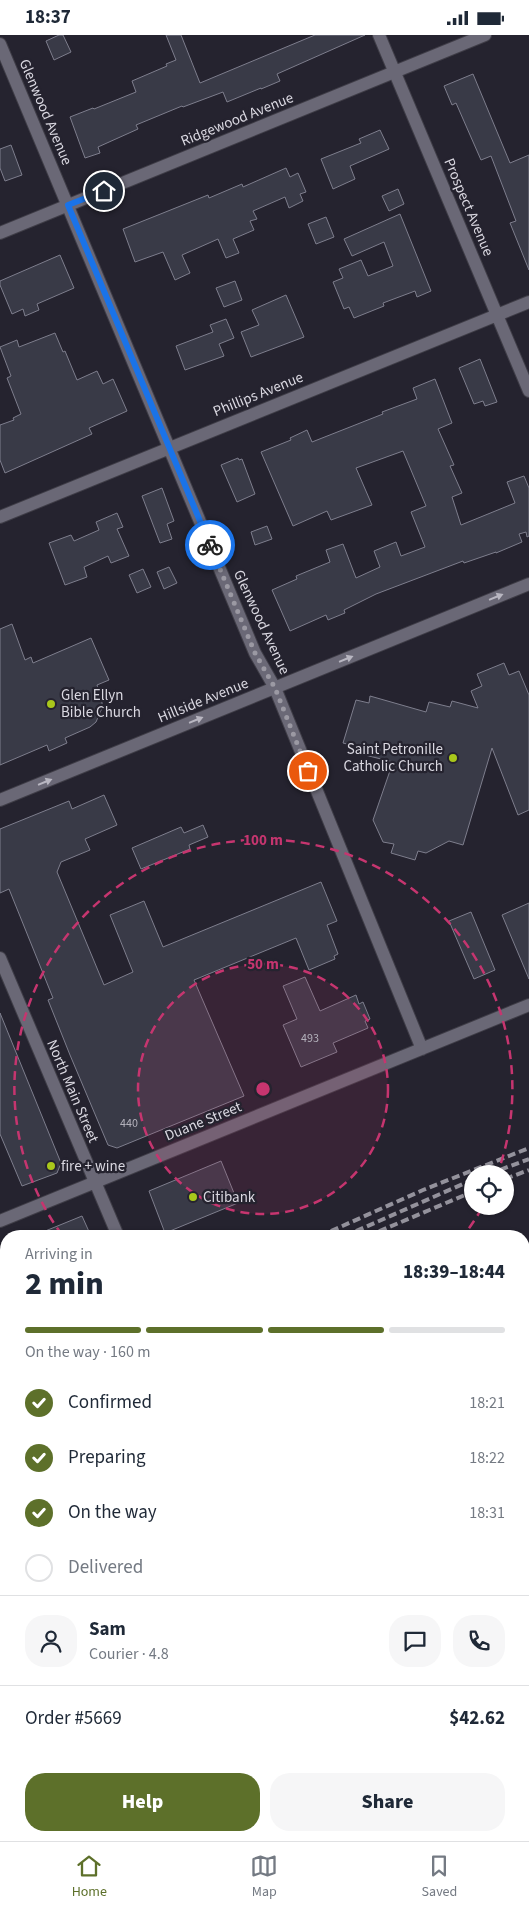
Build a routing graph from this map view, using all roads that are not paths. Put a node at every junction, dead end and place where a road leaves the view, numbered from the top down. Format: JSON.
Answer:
{"nodes":[{"id":1,"x":379,"y":35,"type":"edge"},
{"id":2,"x":485,"y":35,"type":"edge"},
{"id":3,"x":0,"y":44,"type":"edge"},
{"id":4,"x":394,"y":72,"type":"junction"},
{"id":5,"x":68,"y":205,"type":"junction"},
{"id":6,"x":0,"y":233,"type":"edge"},
{"id":7,"x":529,"y":302,"type":"edge"},
{"id":8,"x":497,"y":315,"type":"junction"},
{"id":9,"x":529,"y":391,"type":"edge"},
{"id":10,"x":169,"y":448,"type":"junction"},
{"id":11,"x":0,"y":517,"type":"edge"},
{"id":12,"x":529,"y":584,"type":"edge"},
{"id":13,"x":275,"y":688,"type":"junction"},
{"id":14,"x":0,"y":800,"type":"edge"},
{"id":15,"x":0,"y":958,"type":"edge"},
{"id":16,"x":529,"y":1005,"type":"edge"},
{"id":17,"x":422,"y":1049,"type":"junction"},
{"id":18,"x":96,"y":1183,"type":"junction"},
{"id":19,"x":0,"y":1221,"type":"edge"},
{"id":20,"x":116,"y":1230,"type":"edge"}],
"edges":[{"from":1,"to":4,"type":"street","name":"Prospect Avenue"},
{"from":2,"to":4,"type":"street","name":"Ridgewood Avenue"},
{"from":3,"to":5,"type":"street","name":"Glenwood Avenue"},
{"from":4,"to":5,"type":"street","name":"Ridgewood Avenue"},
{"from":4,"to":8,"type":"street","name":"Prospect Avenue"},
{"from":5,"to":6,"type":"street","name":"Ridgewood Avenue"},
{"from":5,"to":10,"type":"street","name":"Glenwood Avenue"},
{"from":7,"to":8,"type":"street","name":"Phillips Avenue"},
{"from":8,"to":9,"type":"street","name":"Prospect Avenue"},
{"from":8,"to":10,"type":"street","name":"Phillips Avenue"},
{"from":10,"to":11,"type":"street","name":"Phillips Avenue"},
{"from":10,"to":13,"type":"street","name":"Glenwood Avenue"},
{"from":13,"to":12,"type":"street","name":"Hillside Avenue","one_way":true},
{"from":14,"to":13,"type":"street","name":"Hillside Avenue","one_way":true},
{"from":13,"to":17,"type":"street","name":"Glenwood Avenue"},
{"from":15,"to":18,"type":"street","name":"North Main Street"},
{"from":16,"to":17,"type":"street","name":"Duane Street"},
{"from":17,"to":18,"type":"street","name":"Duane Street"},
{"from":18,"to":19,"type":"street","name":"Duane Street"},
{"from":18,"to":20,"type":"street","name":"North Main Street"}]}
